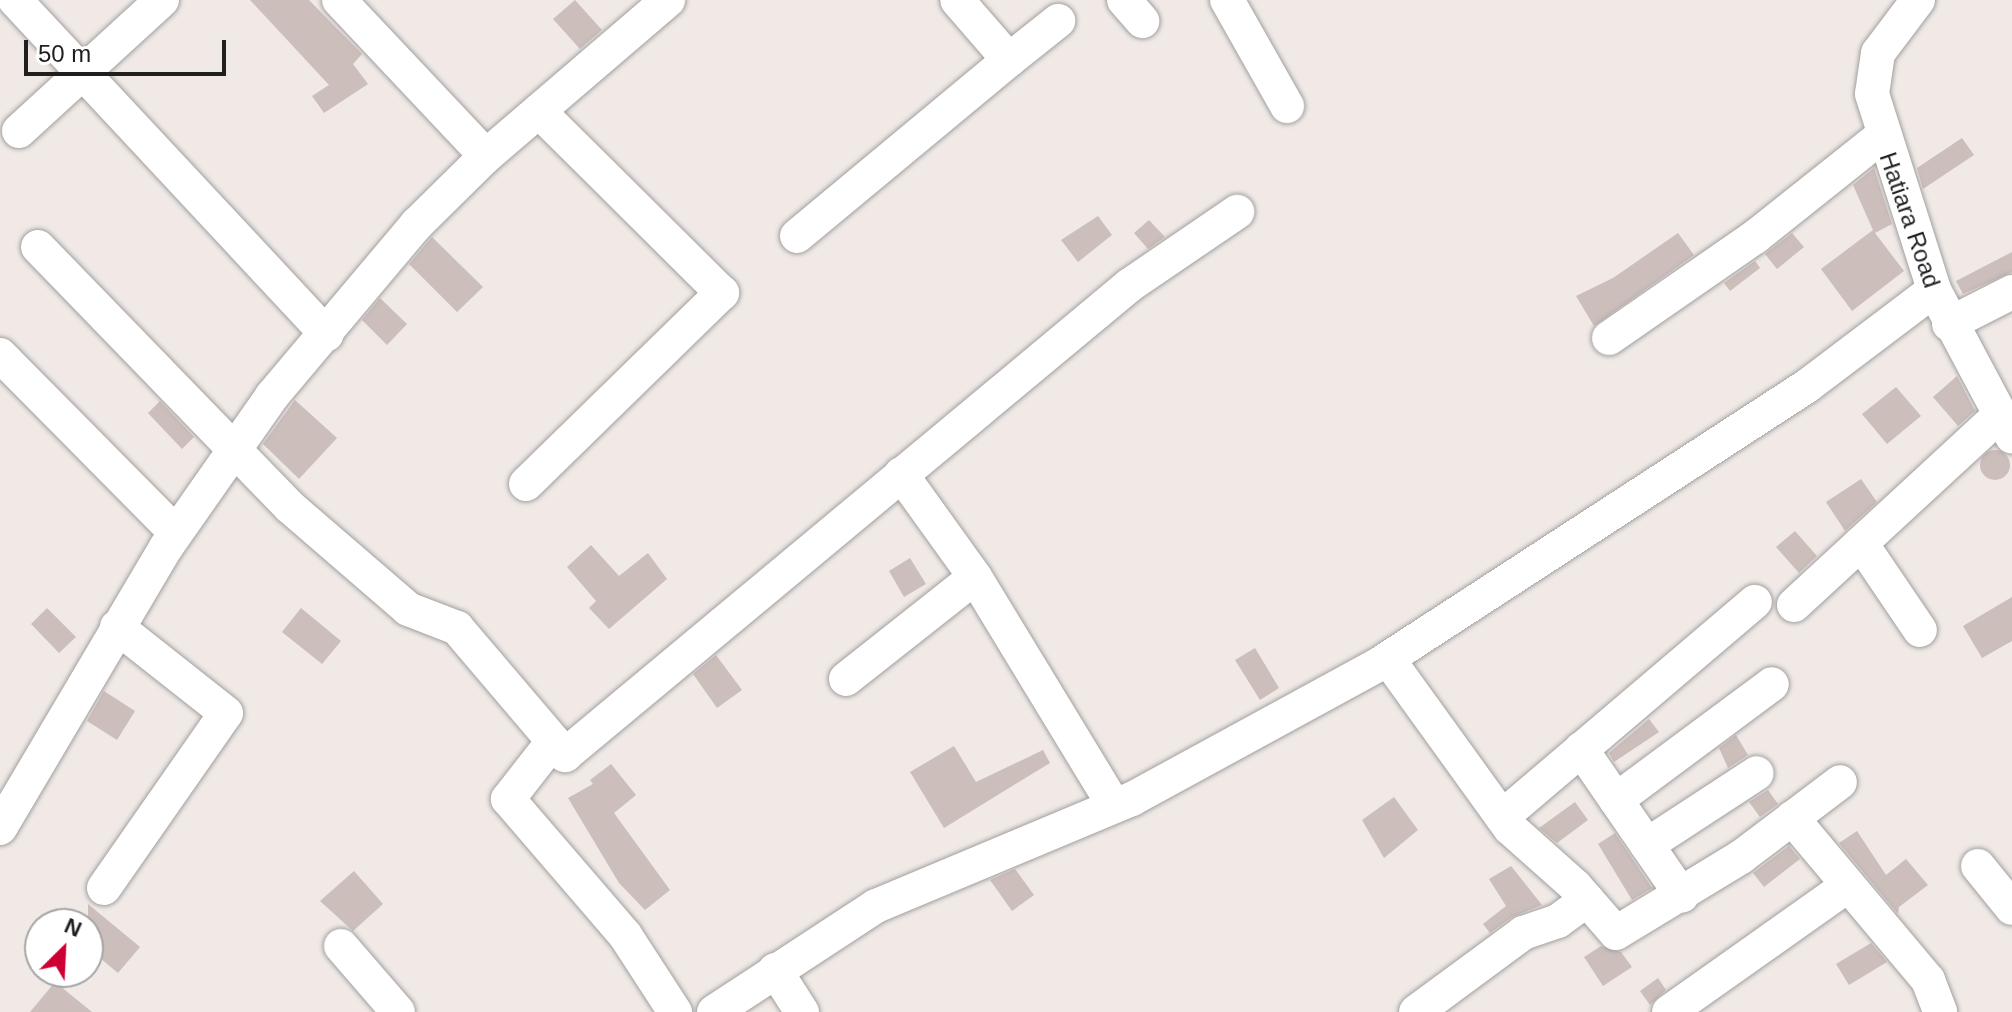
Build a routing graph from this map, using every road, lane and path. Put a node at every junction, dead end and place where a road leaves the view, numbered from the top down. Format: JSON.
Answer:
{"nodes":[{"id":1,"x":15,"y":0,"type":"edge"},
{"id":2,"x":162,"y":0,"type":"edge"},
{"id":3,"x":339,"y":0,"type":"edge"},
{"id":4,"x":668,"y":0,"type":"edge"},
{"id":5,"x":957,"y":0,"type":"edge"},
{"id":6,"x":1227,"y":0,"type":"edge"},
{"id":7,"x":1918,"y":0,"type":"edge"},
{"id":8,"x":1058,"y":21,"type":"dead end"},
{"id":9,"x":1009,"y":60,"type":"junction"},
{"id":10,"x":83,"y":72,"type":"junction"},
{"id":11,"x":1287,"y":106,"type":"dead end"},
{"id":12,"x":539,"y":111,"type":"junction"},
{"id":13,"x":19,"y":131,"type":"dead end"},
{"id":14,"x":1882,"y":136,"type":"junction"},
{"id":15,"x":486,"y":156,"type":"junction"},
{"id":16,"x":1237,"y":212,"type":"dead end"},
{"id":17,"x":797,"y":236,"type":"dead end"},
{"id":18,"x":38,"y":247,"type":"dead end"},
{"id":19,"x":1934,"y":290,"type":"junction"},
{"id":20,"x":2012,"y":292,"type":"edge"},
{"id":21,"x":1949,"y":324,"type":"junction"},
{"id":22,"x":327,"y":334,"type":"junction"},
{"id":23,"x":1609,"y":338,"type":"dead end"},
{"id":24,"x":0,"y":355,"type":"edge"},
{"id":25,"x":2005,"y":427,"type":"edge"},
{"id":26,"x":233,"y":450,"type":"junction"},
{"id":27,"x":901,"y":474,"type":"junction"},
{"id":28,"x":526,"y":484,"type":"dead end"},
{"id":29,"x":176,"y":533,"type":"junction"},
{"id":30,"x":1861,"y":543,"type":"junction"},
{"id":31,"x":975,"y":577,"type":"junction"},
{"id":32,"x":1755,"y":602,"type":"dead end"},
{"id":33,"x":1794,"y":605,"type":"dead end"},
{"id":34,"x":117,"y":627,"type":"junction"},
{"id":35,"x":1920,"y":630,"type":"dead end"},
{"id":36,"x":1388,"y":659,"type":"junction"},
{"id":37,"x":846,"y":679,"type":"dead end"},
{"id":38,"x":1772,"y":684,"type":"dead end"},
{"id":39,"x":551,"y":744,"type":"junction"},
{"id":40,"x":1581,"y":749,"type":"junction"},
{"id":41,"x":1757,"y":773,"type":"dead end"},
{"id":42,"x":1840,"y":782,"type":"dead end"},
{"id":43,"x":1616,"y":800,"type":"junction"},
{"id":44,"x":1114,"y":806,"type":"junction"},
{"id":45,"x":1502,"y":817,"type":"junction"},
{"id":46,"x":1792,"y":818,"type":"junction"},
{"id":47,"x":2,"y":820,"type":"edge"},
{"id":48,"x":1647,"y":845,"type":"junction"},
{"id":49,"x":1978,"y":866,"type":"dead end"},
{"id":50,"x":1847,"y":886,"type":"junction"},
{"id":51,"x":104,"y":888,"type":"dead end"},
{"id":52,"x":1682,"y":896,"type":"junction"},
{"id":53,"x":1587,"y":900,"type":"junction"},
{"id":54,"x":2012,"y":908,"type":"edge"},
{"id":55,"x":341,"y":946,"type":"dead end"},
{"id":56,"x":775,"y":970,"type":"junction"},
{"id":57,"x":1425,"y":1009,"type":"edge"},
{"id":58,"x":398,"y":1012,"type":"edge"},
{"id":59,"x":675,"y":1012,"type":"edge"},
{"id":60,"x":714,"y":1012,"type":"edge"},
{"id":61,"x":802,"y":1012,"type":"edge"},
{"id":62,"x":1669,"y":1012,"type":"edge"},
{"id":63,"x":1940,"y":1012,"type":"edge"}],
"edges":[{"from":1,"to":10,"type":"street"},
{"from":2,"to":10,"type":"street"},
{"from":3,"to":15,"type":"street"},
{"from":4,"to":12,"type":"street"},
{"from":5,"to":9,"type":"street"},
{"from":6,"to":11,"type":"street"},
{"from":7,"to":14,"type":"street","name":"Hatiara Road"},
{"from":8,"to":9,"type":"street"},
{"from":9,"to":17,"type":"street"},
{"from":10,"to":13,"type":"street"},
{"from":10,"to":22,"type":"street"},
{"from":12,"to":15,"type":"street"},
{"from":12,"to":28,"type":"street"},
{"from":14,"to":19,"type":"street","name":"Hatiara Road"},
{"from":14,"to":23,"type":"street"},
{"from":15,"to":22,"type":"street"},
{"from":16,"to":27,"type":"street"},
{"from":18,"to":26,"type":"street"},
{"from":19,"to":21,"type":"street","name":"Hatiara Road"},
{"from":19,"to":36,"type":"street"},
{"from":20,"to":21,"type":"street"},
{"from":21,"to":25,"type":"street","name":"Hatiara Road"},
{"from":22,"to":26,"type":"street"},
{"from":24,"to":29,"type":"street"},
{"from":25,"to":30,"type":"street"},
{"from":26,"to":29,"type":"street"},
{"from":26,"to":39,"type":"street"},
{"from":27,"to":31,"type":"street"},
{"from":27,"to":39,"type":"street"},
{"from":29,"to":34,"type":"street"},
{"from":30,"to":33,"type":"street"},
{"from":30,"to":35,"type":"street"},
{"from":31,"to":37,"type":"street"},
{"from":31,"to":44,"type":"street"},
{"from":32,"to":40,"type":"street"},
{"from":34,"to":47,"type":"street"},
{"from":34,"to":51,"type":"street"},
{"from":36,"to":44,"type":"street"},
{"from":36,"to":45,"type":"street"},
{"from":38,"to":43,"type":"street"},
{"from":39,"to":59,"type":"street"},
{"from":40,"to":43,"type":"street"},
{"from":40,"to":45,"type":"street"},
{"from":41,"to":48,"type":"street"},
{"from":42,"to":46,"type":"street"},
{"from":43,"to":48,"type":"street"},
{"from":44,"to":56,"type":"street"},
{"from":45,"to":53,"type":"street"},
{"from":46,"to":50,"type":"street"},
{"from":46,"to":52,"type":"street"},
{"from":48,"to":52,"type":"street"},
{"from":49,"to":54,"type":"street"},
{"from":50,"to":62,"type":"street"},
{"from":50,"to":63,"type":"street"},
{"from":52,"to":53,"type":"street"},
{"from":53,"to":57,"type":"street"},
{"from":55,"to":58,"type":"street"},
{"from":56,"to":60,"type":"street"},
{"from":56,"to":61,"type":"street"}]}
